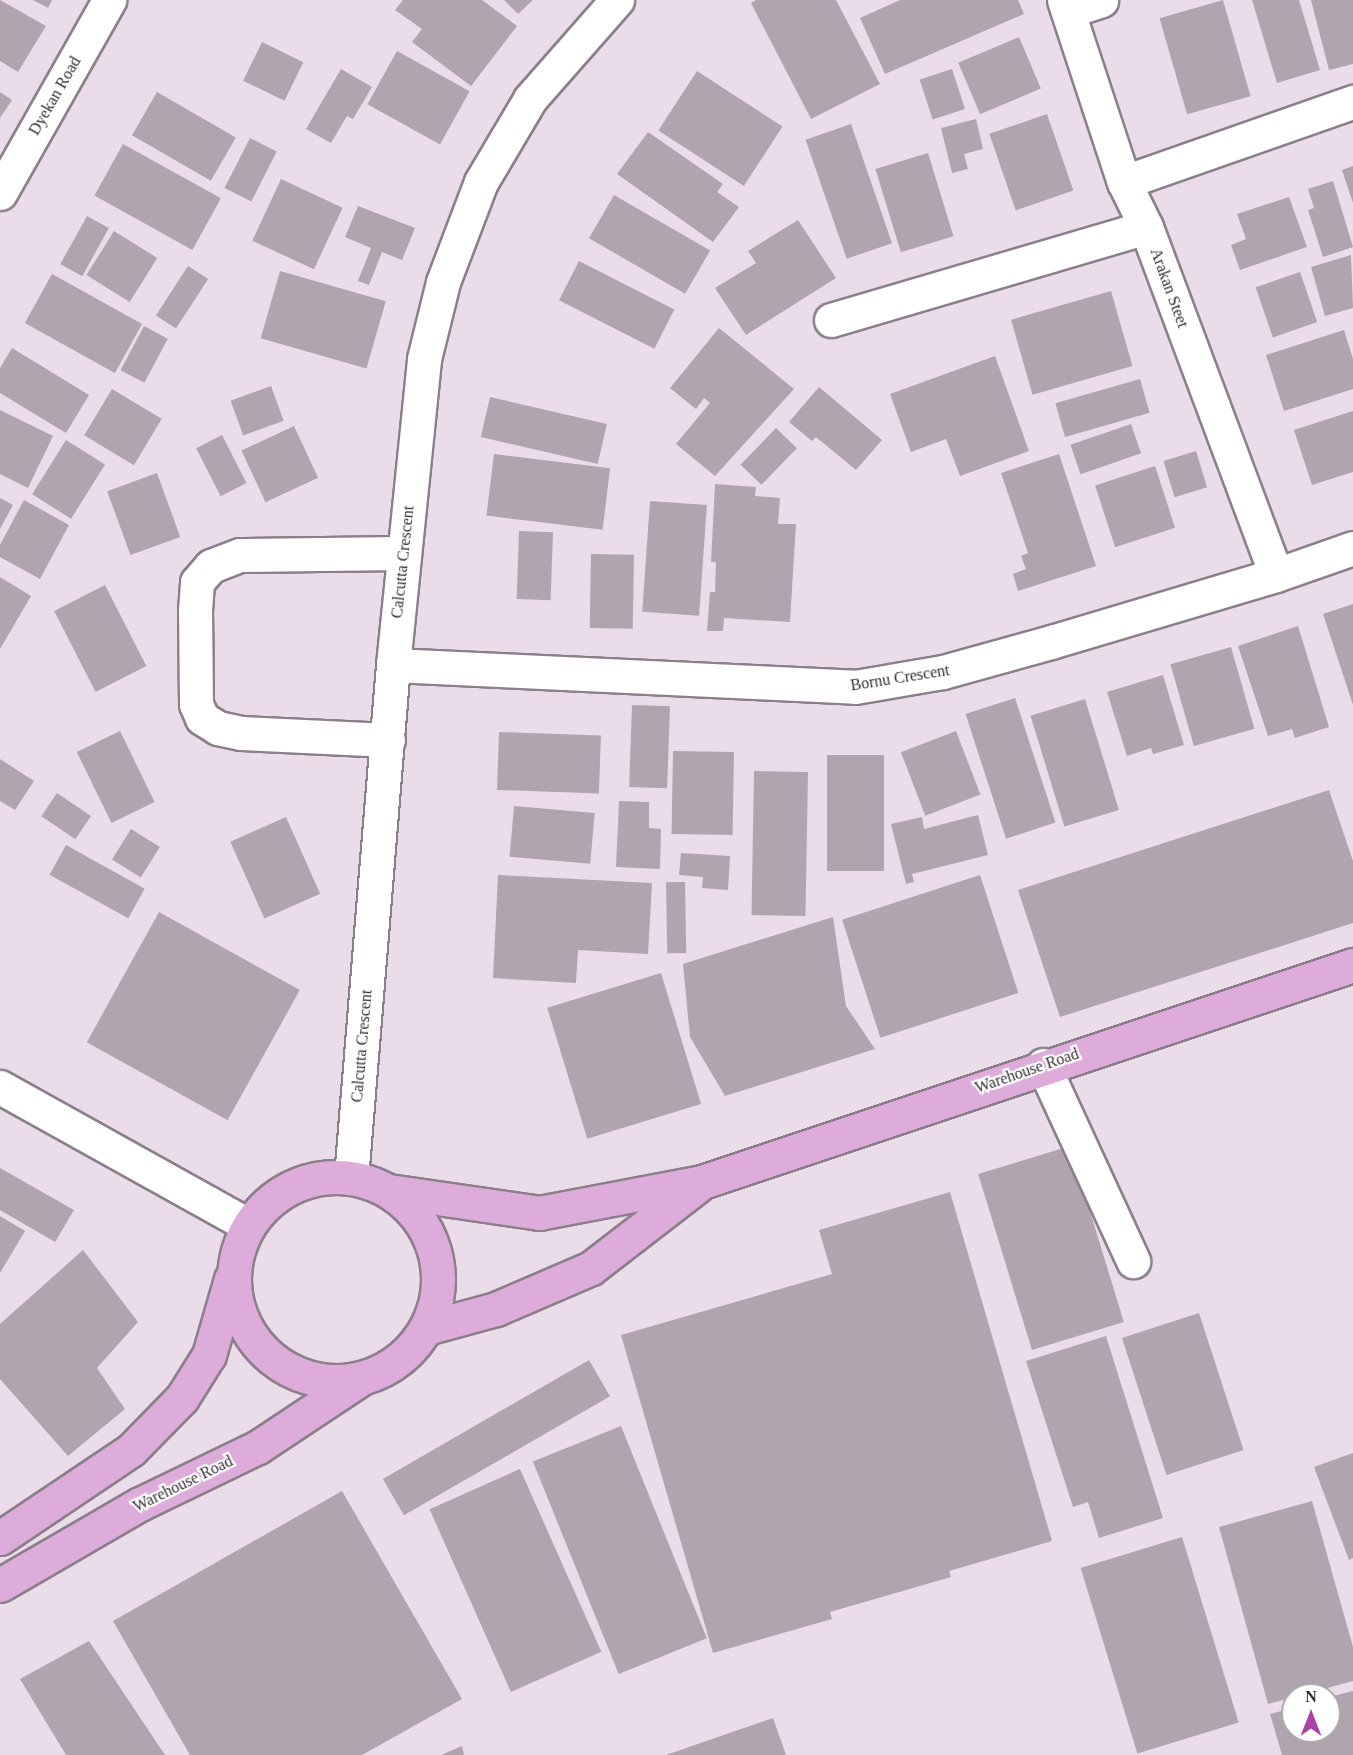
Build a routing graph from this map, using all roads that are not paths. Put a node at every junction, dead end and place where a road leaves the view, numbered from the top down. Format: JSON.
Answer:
{"nodes":[{"id":1,"x":110,"y":0,"type":"edge"},
{"id":2,"x":617,"y":0,"type":"edge"},
{"id":3,"x":1101,"y":0,"type":"edge"},
{"id":4,"x":1066,"y":6,"type":"edge"},
{"id":5,"x":1353,"y":102,"type":"edge"},
{"id":6,"x":1124,"y":182,"type":"junction"},
{"id":7,"x":0,"y":193,"type":"edge"},
{"id":8,"x":1146,"y":227,"type":"junction"},
{"id":9,"x":831,"y":320,"type":"dead end"},
{"id":10,"x":1353,"y":548,"type":"edge"},
{"id":11,"x":405,"y":553,"type":"junction"},
{"id":12,"x":1276,"y":576,"type":"junction"},
{"id":13,"x":393,"y":665,"type":"junction"},
{"id":14,"x":388,"y":740,"type":"junction"},
{"id":15,"x":1353,"y":965,"type":"edge"},
{"id":16,"x":1043,"y":1065,"type":"junction"},
{"id":17,"x":0,"y":1087,"type":"edge"},
{"id":18,"x":351,"y":1178,"type":"junction"},
{"id":19,"x":702,"y":1182,"type":"junction"},
{"id":20,"x":389,"y":1191,"type":"junction"},
{"id":21,"x":248,"y":1225,"type":"junction"},
{"id":22,"x":1133,"y":1261,"type":"dead end"},
{"id":23,"x":232,"y":1274,"type":"junction"},
{"id":24,"x":426,"y":1328,"type":"junction"},
{"id":25,"x":363,"y":1377,"type":"junction"},
{"id":26,"x":0,"y":1538,"type":"edge"},
{"id":27,"x":0,"y":1585,"type":"edge"}],
"edges":[{"from":1,"to":7,"type":"street","name":"Dyekan Road"},
{"from":2,"to":11,"type":"street","name":"Calcutta Crescent"},
{"from":3,"to":4,"type":"street"},
{"from":4,"to":6,"type":"street","name":"Arakan Steet"},
{"from":5,"to":6,"type":"street"},
{"from":6,"to":8,"type":"street","name":"Arakan Steet"},
{"from":8,"to":9,"type":"street"},
{"from":8,"to":12,"type":"street","name":"Arakan Steet"},
{"from":10,"to":12,"type":"street","name":"Bornu Crescent"},
{"from":11,"to":13,"type":"street","name":"Calcutta Crescent"},
{"from":11,"to":14,"type":"street"},
{"from":12,"to":13,"type":"street","name":"Bornu Crescent"},
{"from":13,"to":14,"type":"street","name":"Calcutta Crescent"},
{"from":14,"to":18,"type":"street","name":"Calcutta Crescent"},
{"from":15,"to":16,"type":"main road","name":"Warehouse Road"},
{"from":16,"to":19,"type":"main road","name":"Warehouse Road"},
{"from":16,"to":22,"type":"street"},
{"from":17,"to":21,"type":"street"},
{"from":18,"to":20,"type":"main road"},
{"from":18,"to":21,"type":"main road"},
{"from":19,"to":20,"type":"main road","name":"Warehouse Road"},
{"from":19,"to":24,"type":"main road","name":"Warehouse Road"},
{"from":20,"to":24,"type":"main road"},
{"from":21,"to":23,"type":"main road"},
{"from":23,"to":25,"type":"main road"},
{"from":23,"to":26,"type":"main road"},
{"from":24,"to":25,"type":"main road"},
{"from":25,"to":27,"type":"main road","name":"Warehouse Road"}]}
